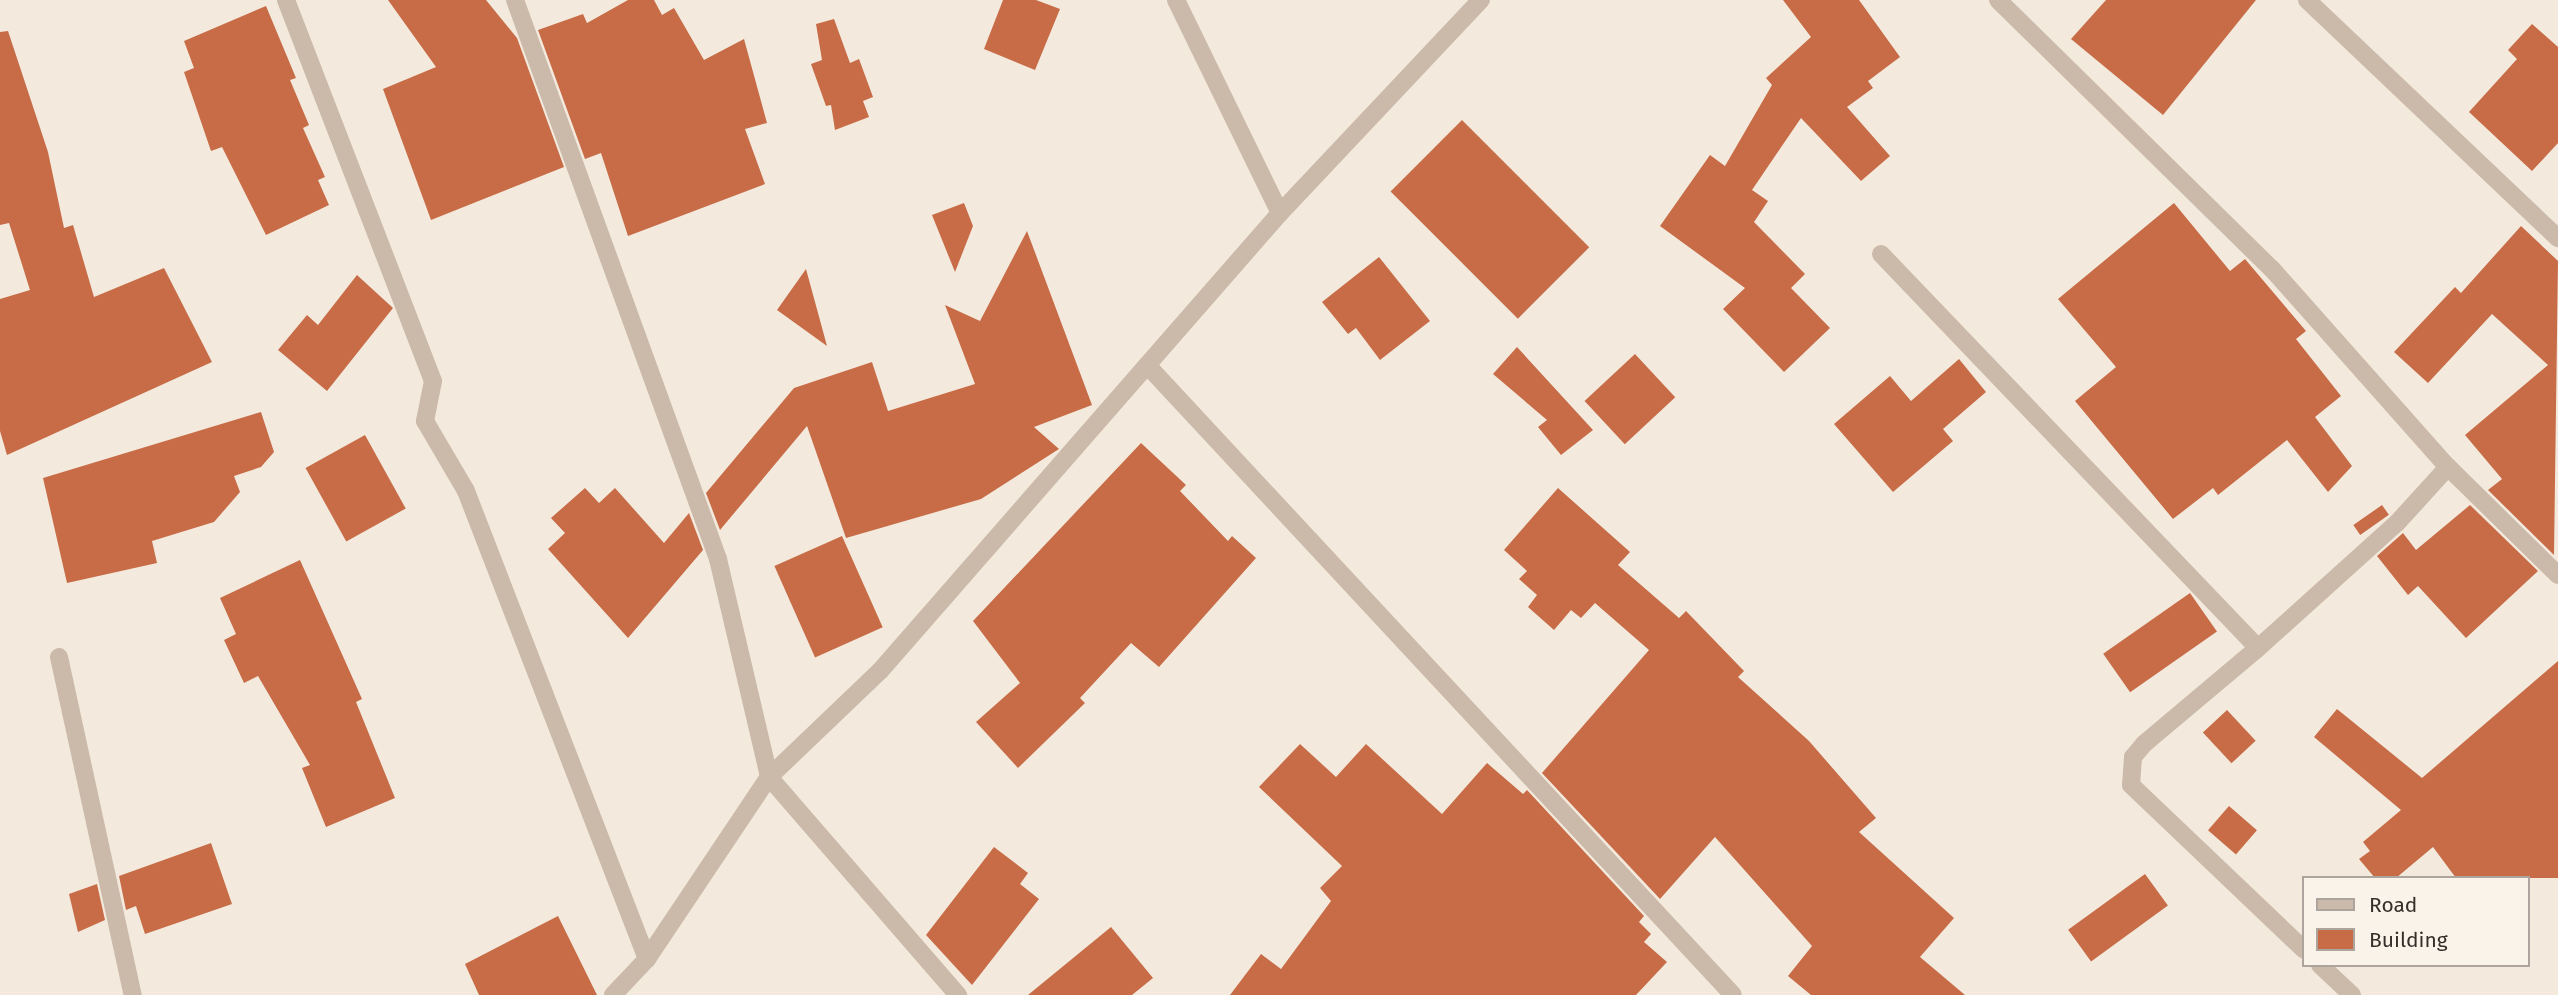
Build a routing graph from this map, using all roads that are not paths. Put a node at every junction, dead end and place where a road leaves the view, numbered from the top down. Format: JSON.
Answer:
{"nodes":[{"id":1,"x":286,"y":0,"type":"edge"},
{"id":2,"x":515,"y":0,"type":"edge"},
{"id":3,"x":1176,"y":0,"type":"edge"},
{"id":4,"x":1481,"y":0,"type":"edge"},
{"id":5,"x":1998,"y":0,"type":"edge"},
{"id":6,"x":2307,"y":0,"type":"edge"},
{"id":7,"x":1280,"y":213,"type":"junction"},
{"id":8,"x":2558,"y":238,"type":"edge"},
{"id":9,"x":1881,"y":254,"type":"dead end"},
{"id":10,"x":1147,"y":365,"type":"junction"},
{"id":11,"x":2448,"y":467,"type":"junction"},
{"id":12,"x":2558,"y":575,"type":"edge"},
{"id":13,"x":2258,"y":648,"type":"junction"},
{"id":14,"x":59,"y":657,"type":"dead end"},
{"id":15,"x":769,"y":777,"type":"junction"},
{"id":16,"x":2302,"y":948,"type":"edge"},
{"id":17,"x":647,"y":959,"type":"junction"},
{"id":18,"x":2322,"y":967,"type":"edge"},
{"id":19,"x":132,"y":995,"type":"edge"},
{"id":20,"x":613,"y":995,"type":"edge"},
{"id":21,"x":958,"y":995,"type":"edge"},
{"id":22,"x":1732,"y":995,"type":"edge"},
{"id":23,"x":2352,"y":995,"type":"edge"}],
"edges":[{"from":1,"to":17,"type":"street"},
{"from":2,"to":15,"type":"street"},
{"from":3,"to":7,"type":"street"},
{"from":4,"to":7,"type":"street"},
{"from":5,"to":11,"type":"street"},
{"from":6,"to":8,"type":"street"},
{"from":7,"to":10,"type":"street"},
{"from":9,"to":13,"type":"street"},
{"from":10,"to":15,"type":"street"},
{"from":10,"to":22,"type":"street"},
{"from":11,"to":12,"type":"street"},
{"from":11,"to":13,"type":"street"},
{"from":13,"to":16,"type":"street"},
{"from":14,"to":19,"type":"street"},
{"from":15,"to":17,"type":"street"},
{"from":15,"to":21,"type":"street"},
{"from":17,"to":20,"type":"street"},
{"from":18,"to":23,"type":"street"}]}
